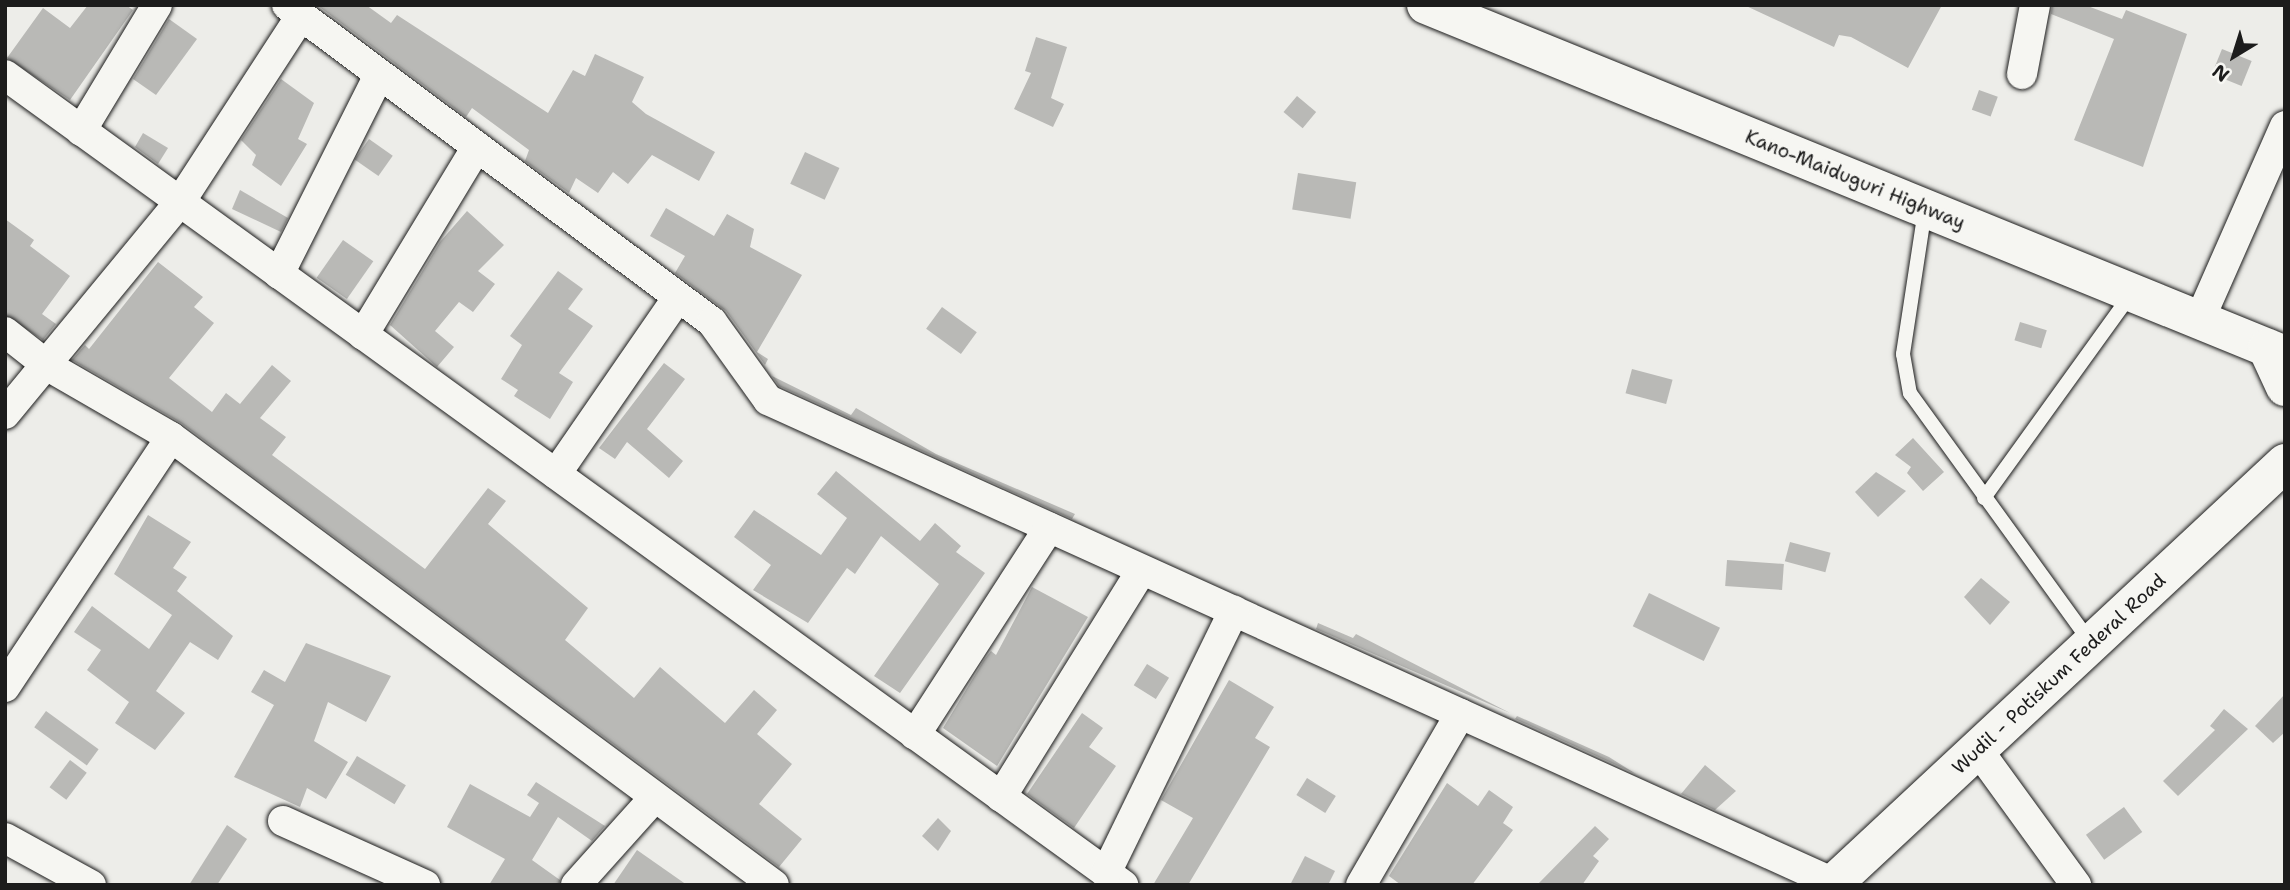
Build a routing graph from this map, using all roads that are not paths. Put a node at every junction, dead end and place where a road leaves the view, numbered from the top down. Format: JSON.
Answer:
{"nodes":[{"id":1,"x":157,"y":5,"type":"edge"},
{"id":2,"x":1426,"y":5,"type":"edge"},
{"id":3,"x":2035,"y":5,"type":"edge"},
{"id":4,"x":293,"y":10,"type":"edge"},
{"id":5,"x":2022,"y":74,"type":"dead end"},
{"id":6,"x":5,"y":75,"type":"edge"},
{"id":7,"x":379,"y":75,"type":"junction"},
{"id":8,"x":2285,"y":126,"type":"edge"},
{"id":9,"x":82,"y":131,"type":"junction"},
{"id":10,"x":477,"y":147,"type":"junction"},
{"id":11,"x":180,"y":202,"type":"junction"},
{"id":12,"x":1925,"y":209,"type":"junction"},
{"id":13,"x":279,"y":274,"type":"junction"},
{"id":14,"x":2132,"y":293,"type":"junction"},
{"id":15,"x":678,"y":297,"type":"junction"},
{"id":16,"x":2199,"y":321,"type":"junction"},
{"id":17,"x":5,"y":332,"type":"edge"},
{"id":18,"x":363,"y":335,"type":"junction"},
{"id":19,"x":2276,"y":352,"type":"edge"},
{"id":20,"x":48,"y":366,"type":"junction"},
{"id":21,"x":2285,"y":387,"type":"edge"},
{"id":22,"x":5,"y":414,"type":"edge"},
{"id":23,"x":171,"y":437,"type":"junction"},
{"id":24,"x":2285,"y":463,"type":"edge"},
{"id":25,"x":556,"y":474,"type":"junction"},
{"id":26,"x":1984,"y":498,"type":"junction"},
{"id":27,"x":1049,"y":528,"type":"junction"},
{"id":28,"x":1142,"y":570,"type":"junction"},
{"id":29,"x":1234,"y":611,"type":"junction"},
{"id":30,"x":2092,"y":644,"type":"junction"},
{"id":31,"x":5,"y":687,"type":"edge"},
{"id":32,"x":1460,"y":714,"type":"junction"},
{"id":33,"x":915,"y":735,"type":"junction"},
{"id":34,"x":1978,"y":750,"type":"junction"},
{"id":35,"x":655,"y":797,"type":"junction"},
{"id":36,"x":1001,"y":797,"type":"junction"},
{"id":37,"x":284,"y":821,"type":"dead end"},
{"id":38,"x":5,"y":838,"type":"edge"},
{"id":39,"x":1114,"y":879,"type":"edge"},
{"id":40,"x":1833,"y":884,"type":"edge"},
{"id":41,"x":91,"y":885,"type":"edge"},
{"id":42,"x":425,"y":885,"type":"edge"},
{"id":43,"x":576,"y":885,"type":"edge"},
{"id":44,"x":774,"y":885,"type":"edge"},
{"id":45,"x":1362,"y":885,"type":"edge"},
{"id":46,"x":2076,"y":885,"type":"edge"}],
"edges":[{"from":1,"to":9,"type":"street"},
{"from":2,"to":12,"type":"main road","name":"Kano-Maiduguri Highway"},
{"from":3,"to":5,"type":"street"},
{"from":4,"to":7,"type":"street"},
{"from":4,"to":11,"type":"street"},
{"from":6,"to":9,"type":"street"},
{"from":7,"to":10,"type":"street"},
{"from":7,"to":13,"type":"street"},
{"from":8,"to":16,"type":"street"},
{"from":9,"to":11,"type":"street"},
{"from":10,"to":15,"type":"street"},
{"from":10,"to":18,"type":"street"},
{"from":11,"to":13,"type":"street"},
{"from":11,"to":20,"type":"street"},
{"from":12,"to":14,"type":"main road","name":"Kano-Maiduguri Highway"},
{"from":12,"to":26,"type":"lane"},
{"from":13,"to":18,"type":"street"},
{"from":14,"to":16,"type":"main road","name":"Kano-Maiduguri Highway"},
{"from":14,"to":26,"type":"lane"},
{"from":15,"to":25,"type":"street"},
{"from":15,"to":27,"type":"street"},
{"from":16,"to":19,"type":"main road","name":"Kano-Maiduguri Highway"},
{"from":17,"to":20,"type":"street"},
{"from":18,"to":25,"type":"street"},
{"from":19,"to":21,"type":"main road"},
{"from":20,"to":22,"type":"street"},
{"from":20,"to":23,"type":"street"},
{"from":23,"to":31,"type":"street"},
{"from":23,"to":35,"type":"street"},
{"from":24,"to":30,"type":"main road","name":"Wudil - Potiskum Federal Road"},
{"from":25,"to":33,"type":"street"},
{"from":26,"to":30,"type":"lane"},
{"from":27,"to":28,"type":"street"},
{"from":27,"to":33,"type":"street"},
{"from":28,"to":29,"type":"street"},
{"from":28,"to":36,"type":"street"},
{"from":29,"to":32,"type":"street"},
{"from":29,"to":39,"type":"street"},
{"from":30,"to":34,"type":"main road","name":"Wudil - Potiskum Federal Road"},
{"from":32,"to":40,"type":"street"},
{"from":32,"to":45,"type":"street"},
{"from":33,"to":36,"type":"street"},
{"from":34,"to":40,"type":"main road","name":"Wudil - Potiskum Federal Road"},
{"from":34,"to":46,"type":"street"},
{"from":35,"to":43,"type":"street"},
{"from":35,"to":44,"type":"street"},
{"from":36,"to":39,"type":"street"},
{"from":37,"to":42,"type":"street"},
{"from":38,"to":41,"type":"street"}]}
